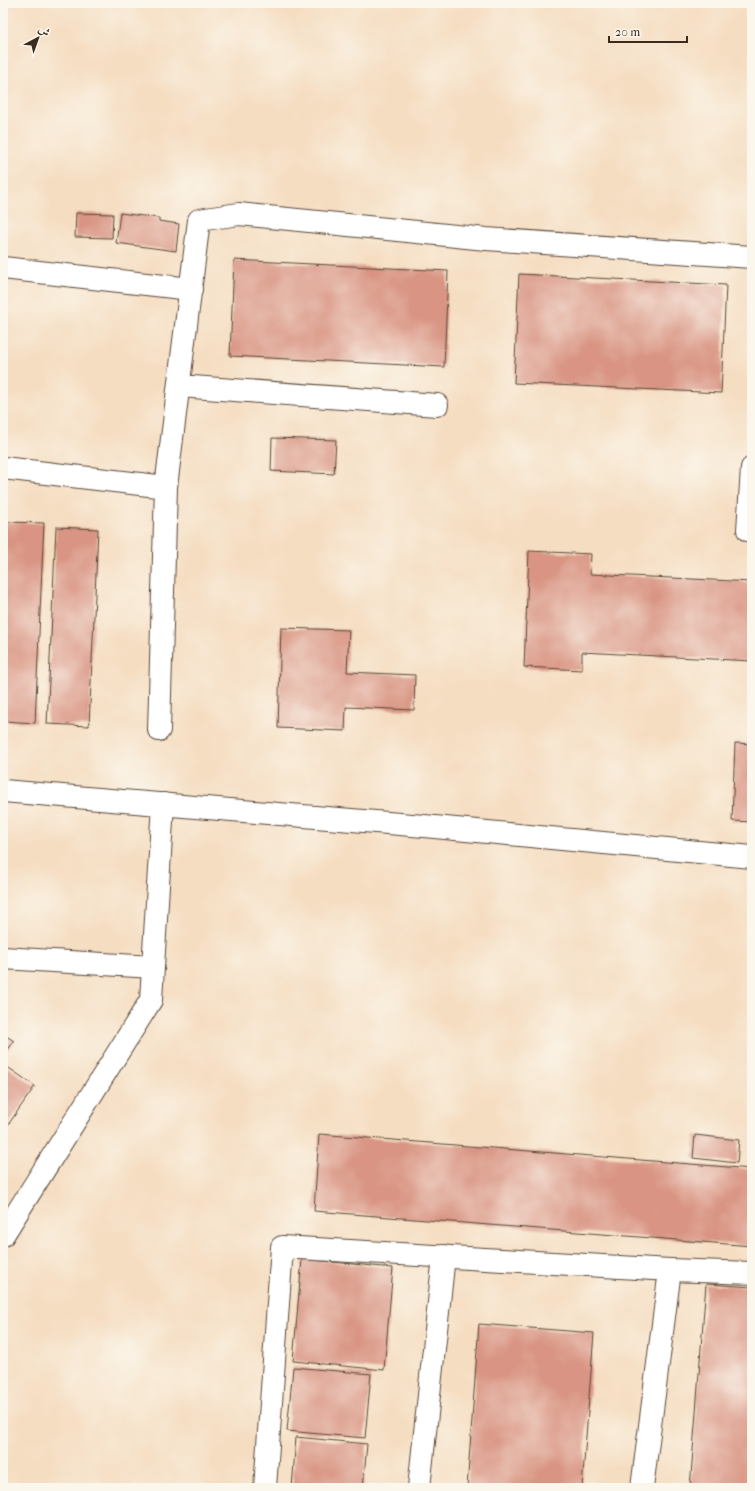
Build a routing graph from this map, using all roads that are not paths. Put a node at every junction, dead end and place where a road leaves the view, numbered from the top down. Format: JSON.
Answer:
{"nodes":[{"id":1,"x":752,"y":256,"type":"edge"},
{"id":2,"x":3,"y":268,"type":"edge"},
{"id":3,"x":191,"y":289,"type":"junction"},
{"id":4,"x":179,"y":386,"type":"junction"},
{"id":5,"x":437,"y":405,"type":"dead end"},
{"id":6,"x":3,"y":468,"type":"edge"},
{"id":7,"x":752,"y":468,"type":"edge"},
{"id":8,"x":166,"y":487,"type":"junction"},
{"id":9,"x":748,"y":530,"type":"dead end"},
{"id":10,"x":159,"y":730,"type":"dead end"},
{"id":11,"x":3,"y":791,"type":"edge"},
{"id":12,"x":163,"y":804,"type":"junction"},
{"id":13,"x":752,"y":857,"type":"edge"},
{"id":14,"x":3,"y":958,"type":"edge"},
{"id":15,"x":153,"y":967,"type":"junction"},
{"id":16,"x":3,"y":1236,"type":"edge"},
{"id":17,"x":444,"y":1256,"type":"junction"},
{"id":18,"x":670,"y":1270,"type":"junction"},
{"id":19,"x":752,"y":1273,"type":"edge"},
{"id":20,"x":265,"y":1488,"type":"edge"},
{"id":21,"x":420,"y":1488,"type":"edge"},
{"id":22,"x":642,"y":1488,"type":"edge"}],
"edges":[{"from":1,"to":3,"type":"street"},
{"from":2,"to":3,"type":"street"},
{"from":3,"to":4,"type":"street"},
{"from":4,"to":5,"type":"street"},
{"from":4,"to":8,"type":"street"},
{"from":6,"to":8,"type":"street"},
{"from":7,"to":9,"type":"street"},
{"from":8,"to":10,"type":"street"},
{"from":11,"to":12,"type":"street"},
{"from":12,"to":13,"type":"street"},
{"from":12,"to":15,"type":"street"},
{"from":14,"to":15,"type":"street"},
{"from":15,"to":16,"type":"street"},
{"from":17,"to":18,"type":"street"},
{"from":17,"to":20,"type":"street"},
{"from":17,"to":21,"type":"street"},
{"from":18,"to":19,"type":"street"},
{"from":18,"to":22,"type":"street"}]}
